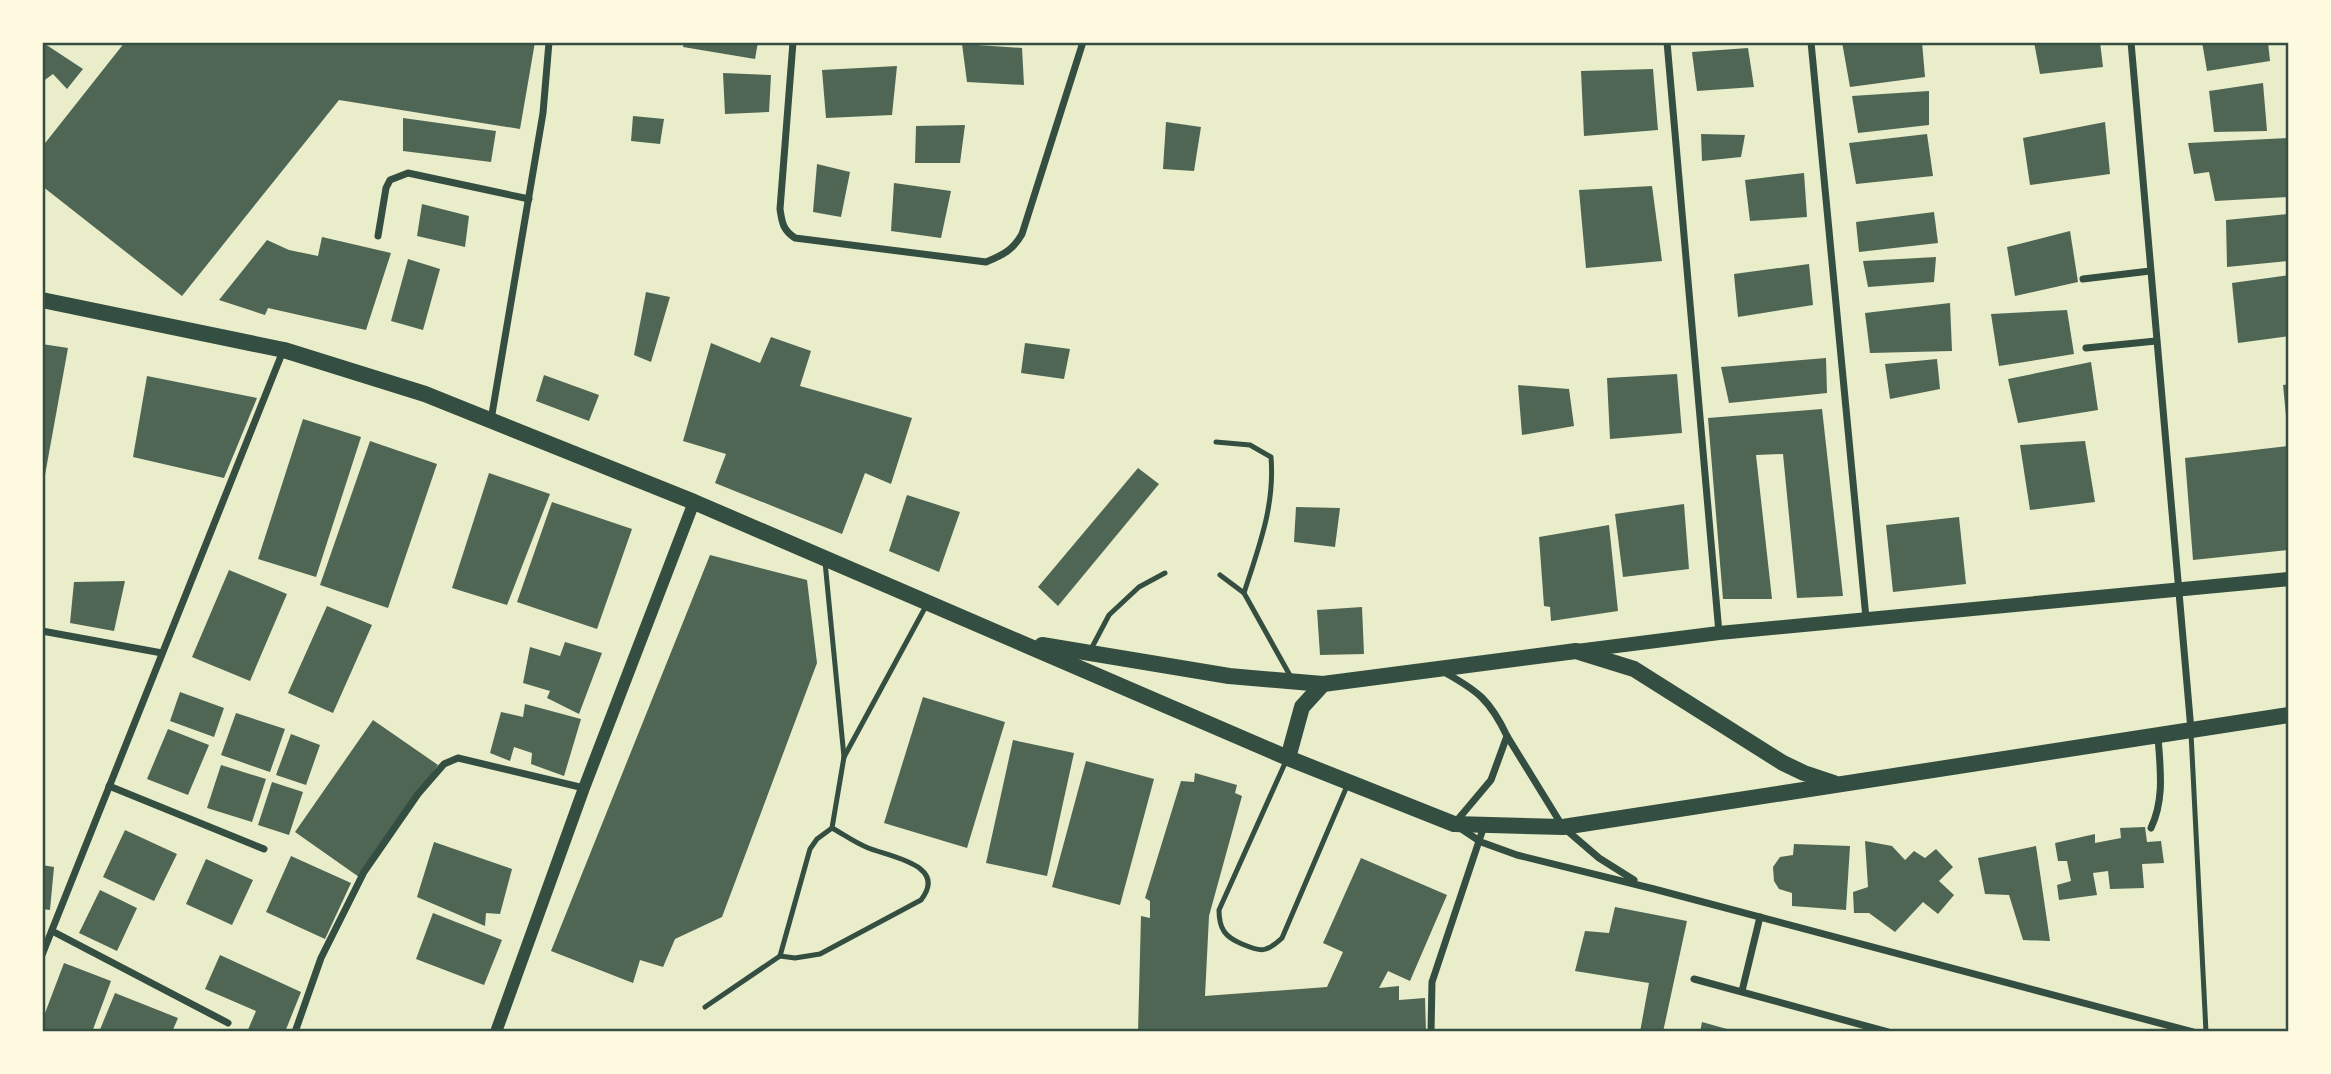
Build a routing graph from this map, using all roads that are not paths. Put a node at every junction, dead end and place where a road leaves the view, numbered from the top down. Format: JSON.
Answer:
{"nodes":[{"id":1,"x":549,"y":42,"type":"edge"},
{"id":2,"x":793,"y":42,"type":"edge"},
{"id":3,"x":1083,"y":42,"type":"edge"},
{"id":4,"x":1667,"y":42,"type":"edge"},
{"id":5,"x":1811,"y":42,"type":"edge"},
{"id":6,"x":2130,"y":42,"type":"edge"},
{"id":7,"x":529,"y":199,"type":"junction"},
{"id":8,"x":378,"y":236,"type":"dead end"},
{"id":9,"x":2150,"y":271,"type":"junction"},
{"id":10,"x":2083,"y":279,"type":"dead end"},
{"id":11,"x":42,"y":300,"type":"edge"},
{"id":12,"x":2156,"y":341,"type":"junction"},
{"id":13,"x":2086,"y":348,"type":"dead end"},
{"id":14,"x":284,"y":350,"type":"junction"},
{"id":15,"x":491,"y":420,"type":"junction"},
{"id":16,"x":1216,"y":442,"type":"dead end"},
{"id":17,"x":694,"y":502,"type":"junction"},
{"id":18,"x":825,"y":558,"type":"junction"},
{"id":19,"x":1166,"y":573,"type":"dead end"},
{"id":20,"x":1220,"y":575,"type":"dead end"},
{"id":21,"x":2289,"y":579,"type":"edge"},
{"id":22,"x":2177,"y":589,"type":"junction"},
{"id":23,"x":1244,"y":593,"type":"junction"},
{"id":24,"x":928,"y":602,"type":"junction"},
{"id":25,"x":1866,"y":618,"type":"junction"},
{"id":26,"x":42,"y":631,"type":"edge"},
{"id":27,"x":1719,"y":633,"type":"junction"},
{"id":28,"x":1022,"y":642,"type":"junction"},
{"id":29,"x":1090,"y":651,"type":"junction"},
{"id":30,"x":1576,"y":651,"type":"junction"},
{"id":31,"x":162,"y":653,"type":"junction"},
{"id":32,"x":1437,"y":668,"type":"junction"},
{"id":33,"x":1294,"y":682,"type":"junction"},
{"id":34,"x":1323,"y":684,"type":"junction"},
{"id":35,"x":2289,"y":715,"type":"edge"},
{"id":36,"x":2191,"y":730,"type":"junction"},
{"id":37,"x":1507,"y":736,"type":"junction"},
{"id":38,"x":2158,"y":736,"type":"junction"},
{"id":39,"x":844,"y":757,"type":"junction"},
{"id":40,"x":1288,"y":758,"type":"junction"},
{"id":41,"x":1348,"y":782,"type":"junction"},
{"id":42,"x":1839,"y":785,"type":"junction"},
{"id":43,"x":109,"y":786,"type":"junction"},
{"id":44,"x":584,"y":788,"type":"junction"},
{"id":45,"x":1454,"y":824,"type":"junction"},
{"id":46,"x":1485,"y":825,"type":"junction"},
{"id":47,"x":1563,"y":827,"type":"junction"},
{"id":48,"x":832,"y":828,"type":"junction"},
{"id":49,"x":2151,"y":828,"type":"dead end"},
{"id":50,"x":1481,"y":842,"type":"junction"},
{"id":51,"x":264,"y":849,"type":"dead end"},
{"id":52,"x":1654,"y":889,"type":"junction"},
{"id":53,"x":1760,"y":917,"type":"junction"},
{"id":54,"x":52,"y":931,"type":"junction"},
{"id":55,"x":42,"y":955,"type":"edge"},
{"id":56,"x":780,"y":956,"type":"junction"},
{"id":57,"x":1694,"y":979,"type":"dead end"},
{"id":58,"x":1742,"y":992,"type":"junction"},
{"id":59,"x":705,"y":1007,"type":"dead end"},
{"id":60,"x":228,"y":1023,"type":"dead end"},
{"id":61,"x":2183,"y":1031,"type":"edge"},
{"id":62,"x":295,"y":1032,"type":"edge"},
{"id":63,"x":496,"y":1032,"type":"edge"},
{"id":64,"x":1431,"y":1032,"type":"edge"},
{"id":65,"x":1888,"y":1032,"type":"edge"},
{"id":66,"x":2193,"y":1032,"type":"edge"},
{"id":67,"x":2206,"y":1032,"type":"edge"}],
"edges":[{"from":1,"to":7,"type":"street"},
{"from":2,"to":3,"type":"street"},
{"from":4,"to":27,"type":"street"},
{"from":5,"to":25,"type":"street"},
{"from":6,"to":9,"type":"street"},
{"from":7,"to":8,"type":"street"},
{"from":7,"to":15,"type":"street"},
{"from":9,"to":10,"type":"street"},
{"from":9,"to":12,"type":"street"},
{"from":11,"to":14,"type":"main road"},
{"from":12,"to":13,"type":"street"},
{"from":12,"to":22,"type":"street"},
{"from":14,"to":15,"type":"main road"},
{"from":14,"to":31,"type":"street"},
{"from":15,"to":17,"type":"main road"},
{"from":16,"to":23,"type":"lane"},
{"from":17,"to":18,"type":"main road"},
{"from":17,"to":44,"type":"street"},
{"from":18,"to":24,"type":"main road"},
{"from":18,"to":39,"type":"lane"},
{"from":19,"to":29,"type":"lane"},
{"from":20,"to":23,"type":"lane"},
{"from":21,"to":22,"type":"main road"},
{"from":22,"to":25,"type":"main road"},
{"from":22,"to":36,"type":"street"},
{"from":23,"to":33,"type":"lane"},
{"from":24,"to":28,"type":"main road"},
{"from":24,"to":39,"type":"lane"},
{"from":25,"to":27,"type":"main road"},
{"from":26,"to":31,"type":"street"},
{"from":27,"to":30,"type":"main road"},
{"from":28,"to":29,"type":"main road"},
{"from":28,"to":40,"type":"main road"},
{"from":29,"to":33,"type":"main road"},
{"from":30,"to":32,"type":"main road"},
{"from":30,"to":42,"type":"main road"},
{"from":31,"to":43,"type":"street"},
{"from":32,"to":34,"type":"main road"},
{"from":32,"to":37,"type":"street"},
{"from":33,"to":34,"type":"main road"},
{"from":34,"to":40,"type":"main road"},
{"from":35,"to":36,"type":"main road"},
{"from":36,"to":38,"type":"main road"},
{"from":36,"to":67,"type":"lane"},
{"from":37,"to":45,"type":"street"},
{"from":37,"to":47,"type":"street"},
{"from":38,"to":42,"type":"main road"},
{"from":38,"to":49,"type":"street"},
{"from":39,"to":48,"type":"lane"},
{"from":40,"to":41,"type":"main road"},
{"from":40,"to":41,"type":"lane"},
{"from":41,"to":45,"type":"main road"},
{"from":42,"to":47,"type":"main road"},
{"from":43,"to":51,"type":"street"},
{"from":43,"to":54,"type":"street"},
{"from":44,"to":62,"type":"street"},
{"from":44,"to":63,"type":"street"},
{"from":45,"to":46,"type":"main road"},
{"from":45,"to":50,"type":"street"},
{"from":46,"to":47,"type":"main road"},
{"from":46,"to":50,"type":"street"},
{"from":47,"to":52,"type":"street"},
{"from":48,"to":56,"type":"lane"},
{"from":48,"to":56,"type":"lane"},
{"from":50,"to":52,"type":"street"},
{"from":50,"to":64,"type":"street"},
{"from":52,"to":53,"type":"street"},
{"from":53,"to":58,"type":"street"},
{"from":53,"to":61,"type":"street"},
{"from":54,"to":55,"type":"street"},
{"from":54,"to":60,"type":"street"},
{"from":56,"to":59,"type":"lane"},
{"from":57,"to":58,"type":"street"},
{"from":58,"to":65,"type":"street"},
{"from":61,"to":66,"type":"street"}]}
